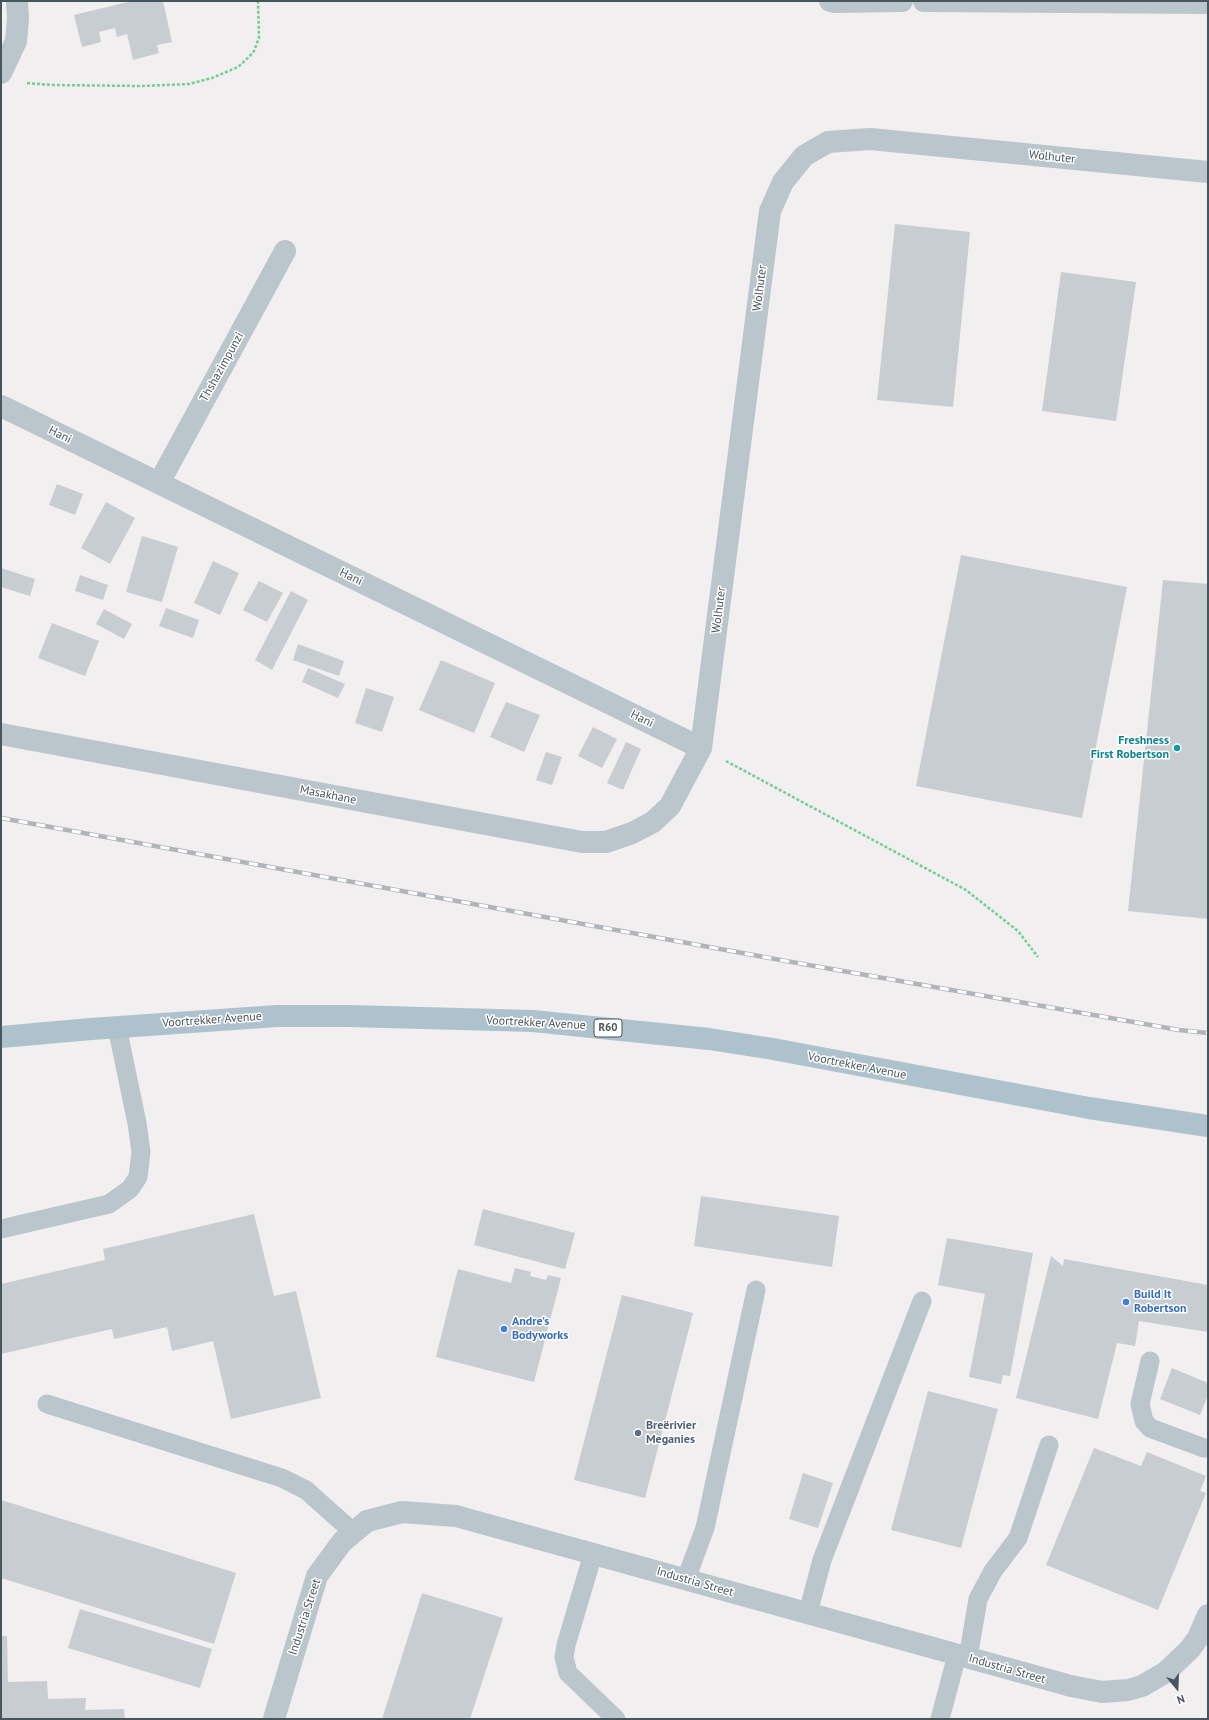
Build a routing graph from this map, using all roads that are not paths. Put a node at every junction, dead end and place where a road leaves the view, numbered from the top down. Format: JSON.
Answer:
{"nodes":[{"id":1,"x":17,"y":1,"type":"edge"},
{"id":2,"x":830,"y":1,"type":"edge"},
{"id":3,"x":902,"y":1,"type":"edge"},
{"id":4,"x":924,"y":1,"type":"edge"},
{"id":5,"x":1208,"y":3,"type":"edge"},
{"id":6,"x":1,"y":73,"type":"edge"},
{"id":7,"x":1208,"y":172,"type":"edge"},
{"id":8,"x":285,"y":251,"type":"dead end"},
{"id":9,"x":1,"y":406,"type":"edge"},
{"id":10,"x":159,"y":483,"type":"junction"},
{"id":11,"x":1,"y":734,"type":"edge"},
{"id":12,"x":701,"y":748,"type":"junction"},
{"id":13,"x":653,"y":822,"type":"joint"},
{"id":14,"x":117,"y":1027,"type":"junction"},
{"id":15,"x":1,"y":1038,"type":"edge"},
{"id":16,"x":1208,"y":1126,"type":"edge"},
{"id":17,"x":1,"y":1229,"type":"edge"},
{"id":18,"x":756,"y":1290,"type":"dead end"},
{"id":19,"x":922,"y":1301,"type":"dead end"},
{"id":20,"x":1150,"y":1361,"type":"dead end"},
{"id":21,"x":48,"y":1404,"type":"dead end"},
{"id":22,"x":1049,"y":1445,"type":"dead end"},
{"id":23,"x":1208,"y":1448,"type":"edge"},
{"id":24,"x":353,"y":1532,"type":"junction"},
{"id":25,"x":593,"y":1554,"type":"junction"},
{"id":26,"x":686,"y":1579,"type":"junction"},
{"id":27,"x":808,"y":1613,"type":"junction"},
{"id":28,"x":1208,"y":1614,"type":"edge"},
{"id":29,"x":962,"y":1656,"type":"junction"},
{"id":30,"x":274,"y":1719,"type":"edge"},
{"id":31,"x":616,"y":1719,"type":"edge"},
{"id":32,"x":940,"y":1719,"type":"edge"}],
"edges":[{"from":1,"to":6,"type":"street"},
{"from":2,"to":3,"type":"street"},
{"from":4,"to":5,"type":"street"},
{"from":7,"to":12,"type":"street","name":"Wolhuter"},
{"from":8,"to":10,"type":"street","name":"Thshazimpunzi"},
{"from":9,"to":10,"type":"street","name":"Hani"},
{"from":10,"to":12,"type":"street","name":"Hani"},
{"from":11,"to":13,"type":"street","name":"Masakhane"},
{"from":12,"to":13,"type":"street","name":"Wolhuter"},
{"from":14,"to":15,"type":"main road","name":"Voortrekker Avenue","number":"R60"},
{"from":14,"to":16,"type":"main road","name":"Voortrekker Avenue","number":"R60"},
{"from":14,"to":17,"type":"lane"},
{"from":18,"to":26,"type":"lane"},
{"from":19,"to":27,"type":"lane"},
{"from":20,"to":23,"type":"lane"},
{"from":21,"to":24,"type":"lane"},
{"from":22,"to":29,"type":"lane"},
{"from":24,"to":25,"type":"street","name":"Industria Street"},
{"from":24,"to":30,"type":"street","name":"Industria Street"},
{"from":25,"to":26,"type":"street","name":"Industria Street"},
{"from":25,"to":31,"type":"lane"},
{"from":26,"to":27,"type":"street","name":"Industria Street"},
{"from":27,"to":29,"type":"street","name":"Industria Street"},
{"from":28,"to":29,"type":"street","name":"Industria Street"},
{"from":29,"to":32,"type":"lane"}]}
